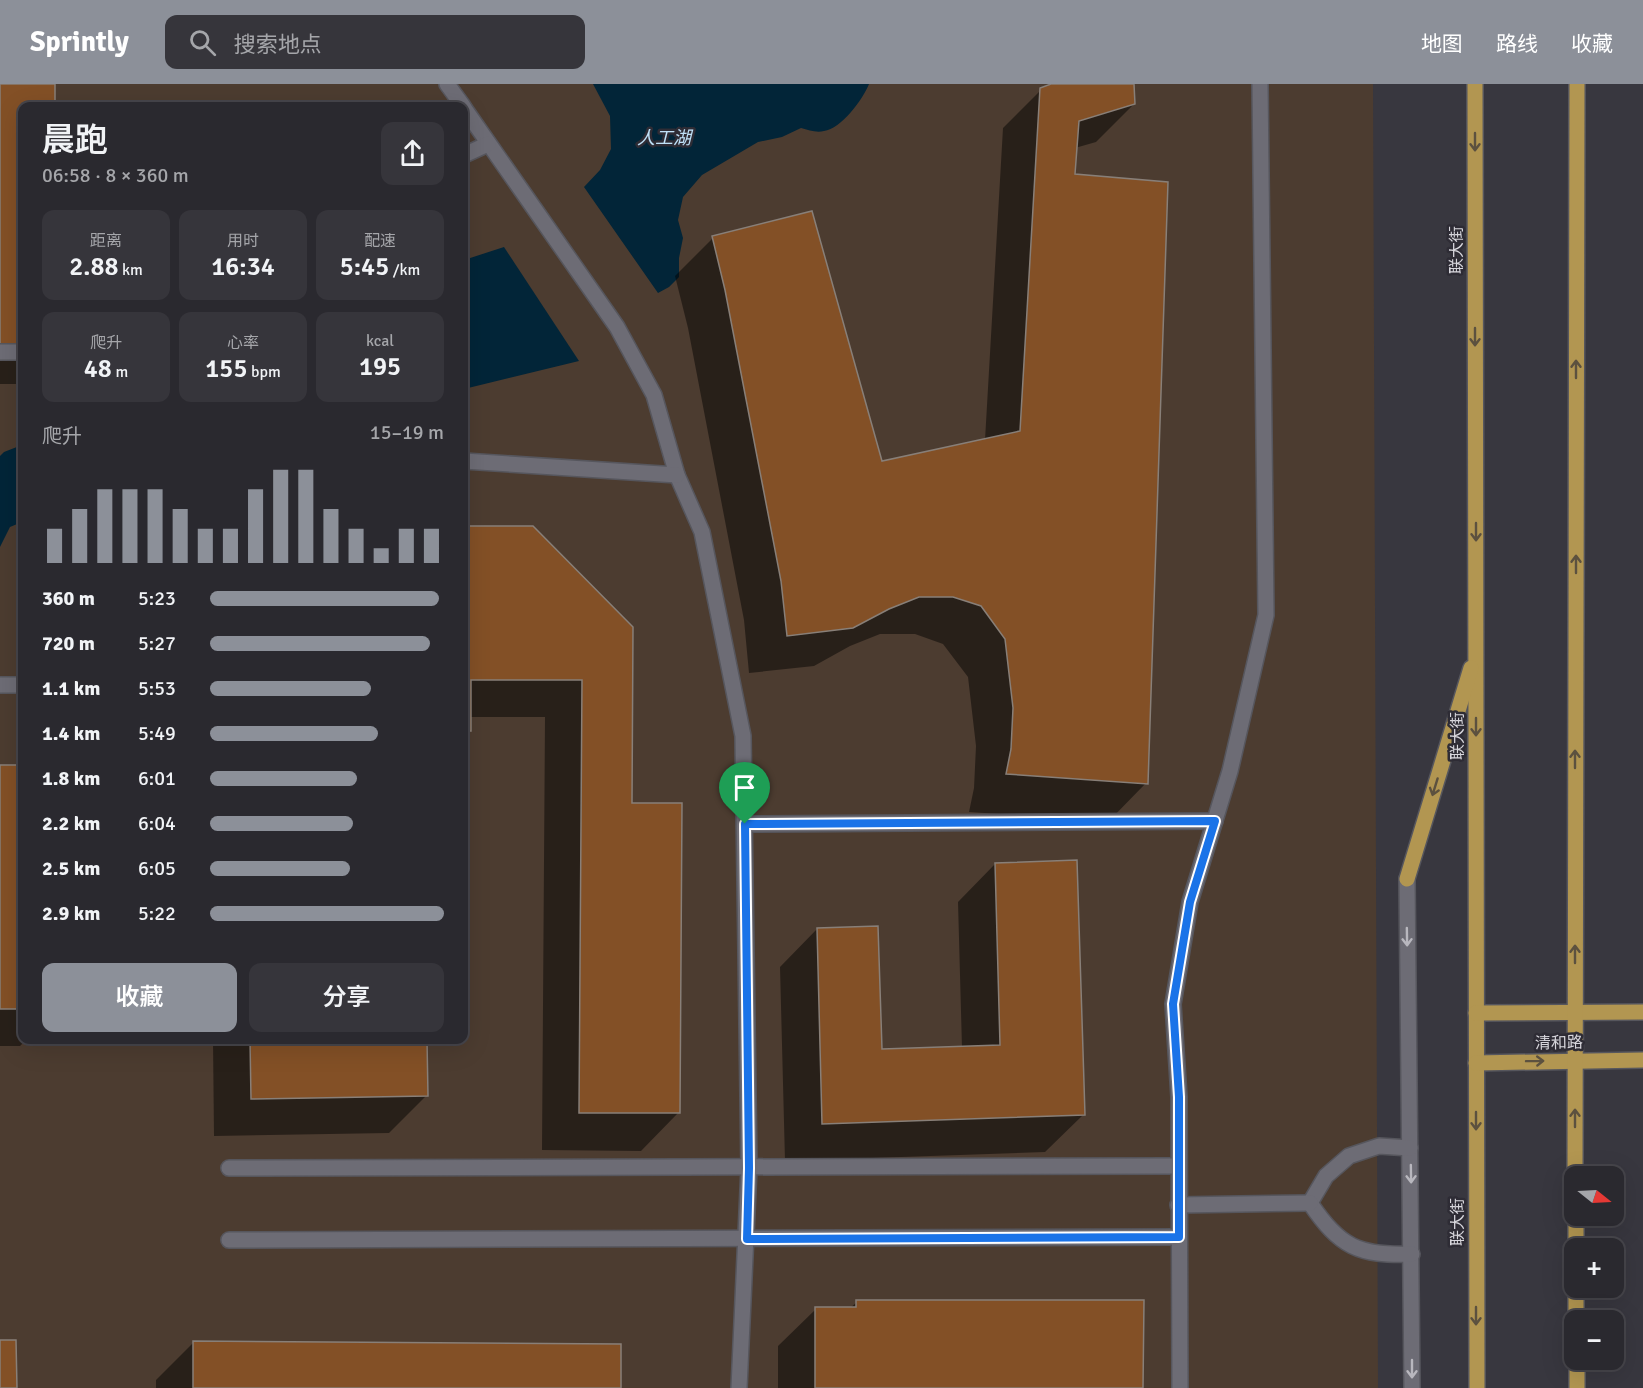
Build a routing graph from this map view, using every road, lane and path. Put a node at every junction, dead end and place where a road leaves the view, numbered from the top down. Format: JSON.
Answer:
{"nodes":[{"id":1,"x":447,"y":84,"type":"edge"},
{"id":2,"x":1260,"y":84,"type":"edge"},
{"id":3,"x":1475,"y":84,"type":"edge"},
{"id":4,"x":1577,"y":84,"type":"edge"},
{"id":5,"x":460,"y":102,"type":"edge"},
{"id":6,"x":468,"y":114,"type":"edge"},
{"id":7,"x":489,"y":144,"type":"junction"},
{"id":8,"x":468,"y":154,"type":"edge"},
{"id":9,"x":0,"y":352,"type":"edge"},
{"id":10,"x":18,"y":352,"type":"edge"},
{"id":11,"x":468,"y":461,"type":"edge"},
{"id":12,"x":677,"y":475,"type":"junction"},
{"id":13,"x":1476,"y":651,"type":"junction"},
{"id":14,"x":0,"y":685,"type":"edge"},
{"id":15,"x":18,"y":685,"type":"edge"},
{"id":16,"x":1215,"y":821,"type":"junction"},
{"id":17,"x":745,"y":824,"type":"junction"},
{"id":18,"x":1407,"y":879,"type":"joint"},
{"id":19,"x":1643,"y":1012,"type":"edge"},
{"id":20,"x":1476,"y":1013,"type":"junction"},
{"id":21,"x":1575,"y":1013,"type":"junction"},
{"id":22,"x":1574,"y":1060,"type":"junction"},
{"id":23,"x":1643,"y":1060,"type":"edge"},
{"id":24,"x":1476,"y":1063,"type":"junction"},
{"id":25,"x":1410,"y":1148,"type":"junction"},
{"id":26,"x":1178,"y":1166,"type":"junction"},
{"id":27,"x":1575,"y":1166,"type":"edge"},
{"id":28,"x":230,"y":1168,"type":"dead end"},
{"id":29,"x":749,"y":1168,"type":"junction"},
{"id":30,"x":1310,"y":1203,"type":"junction"},
{"id":31,"x":1178,"y":1205,"type":"junction"},
{"id":32,"x":1179,"y":1237,"type":"junction"},
{"id":33,"x":747,"y":1239,"type":"junction"},
{"id":34,"x":229,"y":1240,"type":"dead end"},
{"id":35,"x":1412,"y":1254,"type":"junction"},
{"id":36,"x":1577,"y":1370,"type":"edge"},
{"id":37,"x":739,"y":1388,"type":"edge"},
{"id":38,"x":1180,"y":1388,"type":"edge"},
{"id":39,"x":1412,"y":1388,"type":"edge"},
{"id":40,"x":1477,"y":1388,"type":"edge"},
{"id":41,"x":1577,"y":1388,"type":"edge"}],
"edges":[{"from":1,"to":5,"type":"street"},
{"from":2,"to":16,"type":"street"},
{"from":3,"to":13,"type":"main road","name":"联大街","one_way":true},
{"from":21,"to":4,"type":"main road","one_way":true},
{"from":6,"to":7,"type":"street"},
{"from":7,"to":8,"type":"street"},
{"from":7,"to":12,"type":"street"},
{"from":9,"to":10,"type":"street"},
{"from":11,"to":12,"type":"street"},
{"from":12,"to":17,"type":"street"},
{"from":13,"to":18,"type":"main road","one_way":true},
{"from":13,"to":20,"type":"main road","name":"联大街","one_way":true},
{"from":14,"to":15,"type":"street"},
{"from":16,"to":17,"type":"street"},
{"from":16,"to":26,"type":"street"},
{"from":17,"to":29,"type":"street"},
{"from":18,"to":25,"type":"street","one_way":true},
{"from":19,"to":21,"type":"main road","name":"清和路"},
{"from":20,"to":21,"type":"main road","name":"清和路"},
{"from":20,"to":24,"type":"main road","name":"联大街"},
{"from":21,"to":22,"type":"main road"},
{"from":22,"to":23,"type":"main road","name":"清和路"},
{"from":24,"to":22,"type":"main road","name":"清和路","one_way":true},
{"from":27,"to":22,"type":"main road","one_way":true},
{"from":24,"to":40,"type":"main road","name":"联大街","one_way":true},
{"from":25,"to":30,"type":"street"},
{"from":25,"to":35,"type":"street","one_way":true},
{"from":26,"to":29,"type":"street"},
{"from":26,"to":31,"type":"street"},
{"from":28,"to":29,"type":"street"},
{"from":29,"to":33,"type":"street"},
{"from":30,"to":31,"type":"street"},
{"from":30,"to":35,"type":"street"},
{"from":31,"to":32,"type":"street"},
{"from":32,"to":33,"type":"street"},
{"from":32,"to":38,"type":"street"},
{"from":33,"to":34,"type":"street"},
{"from":33,"to":37,"type":"street"},
{"from":35,"to":39,"type":"street","one_way":true},
{"from":36,"to":41,"type":"main road"}]}
